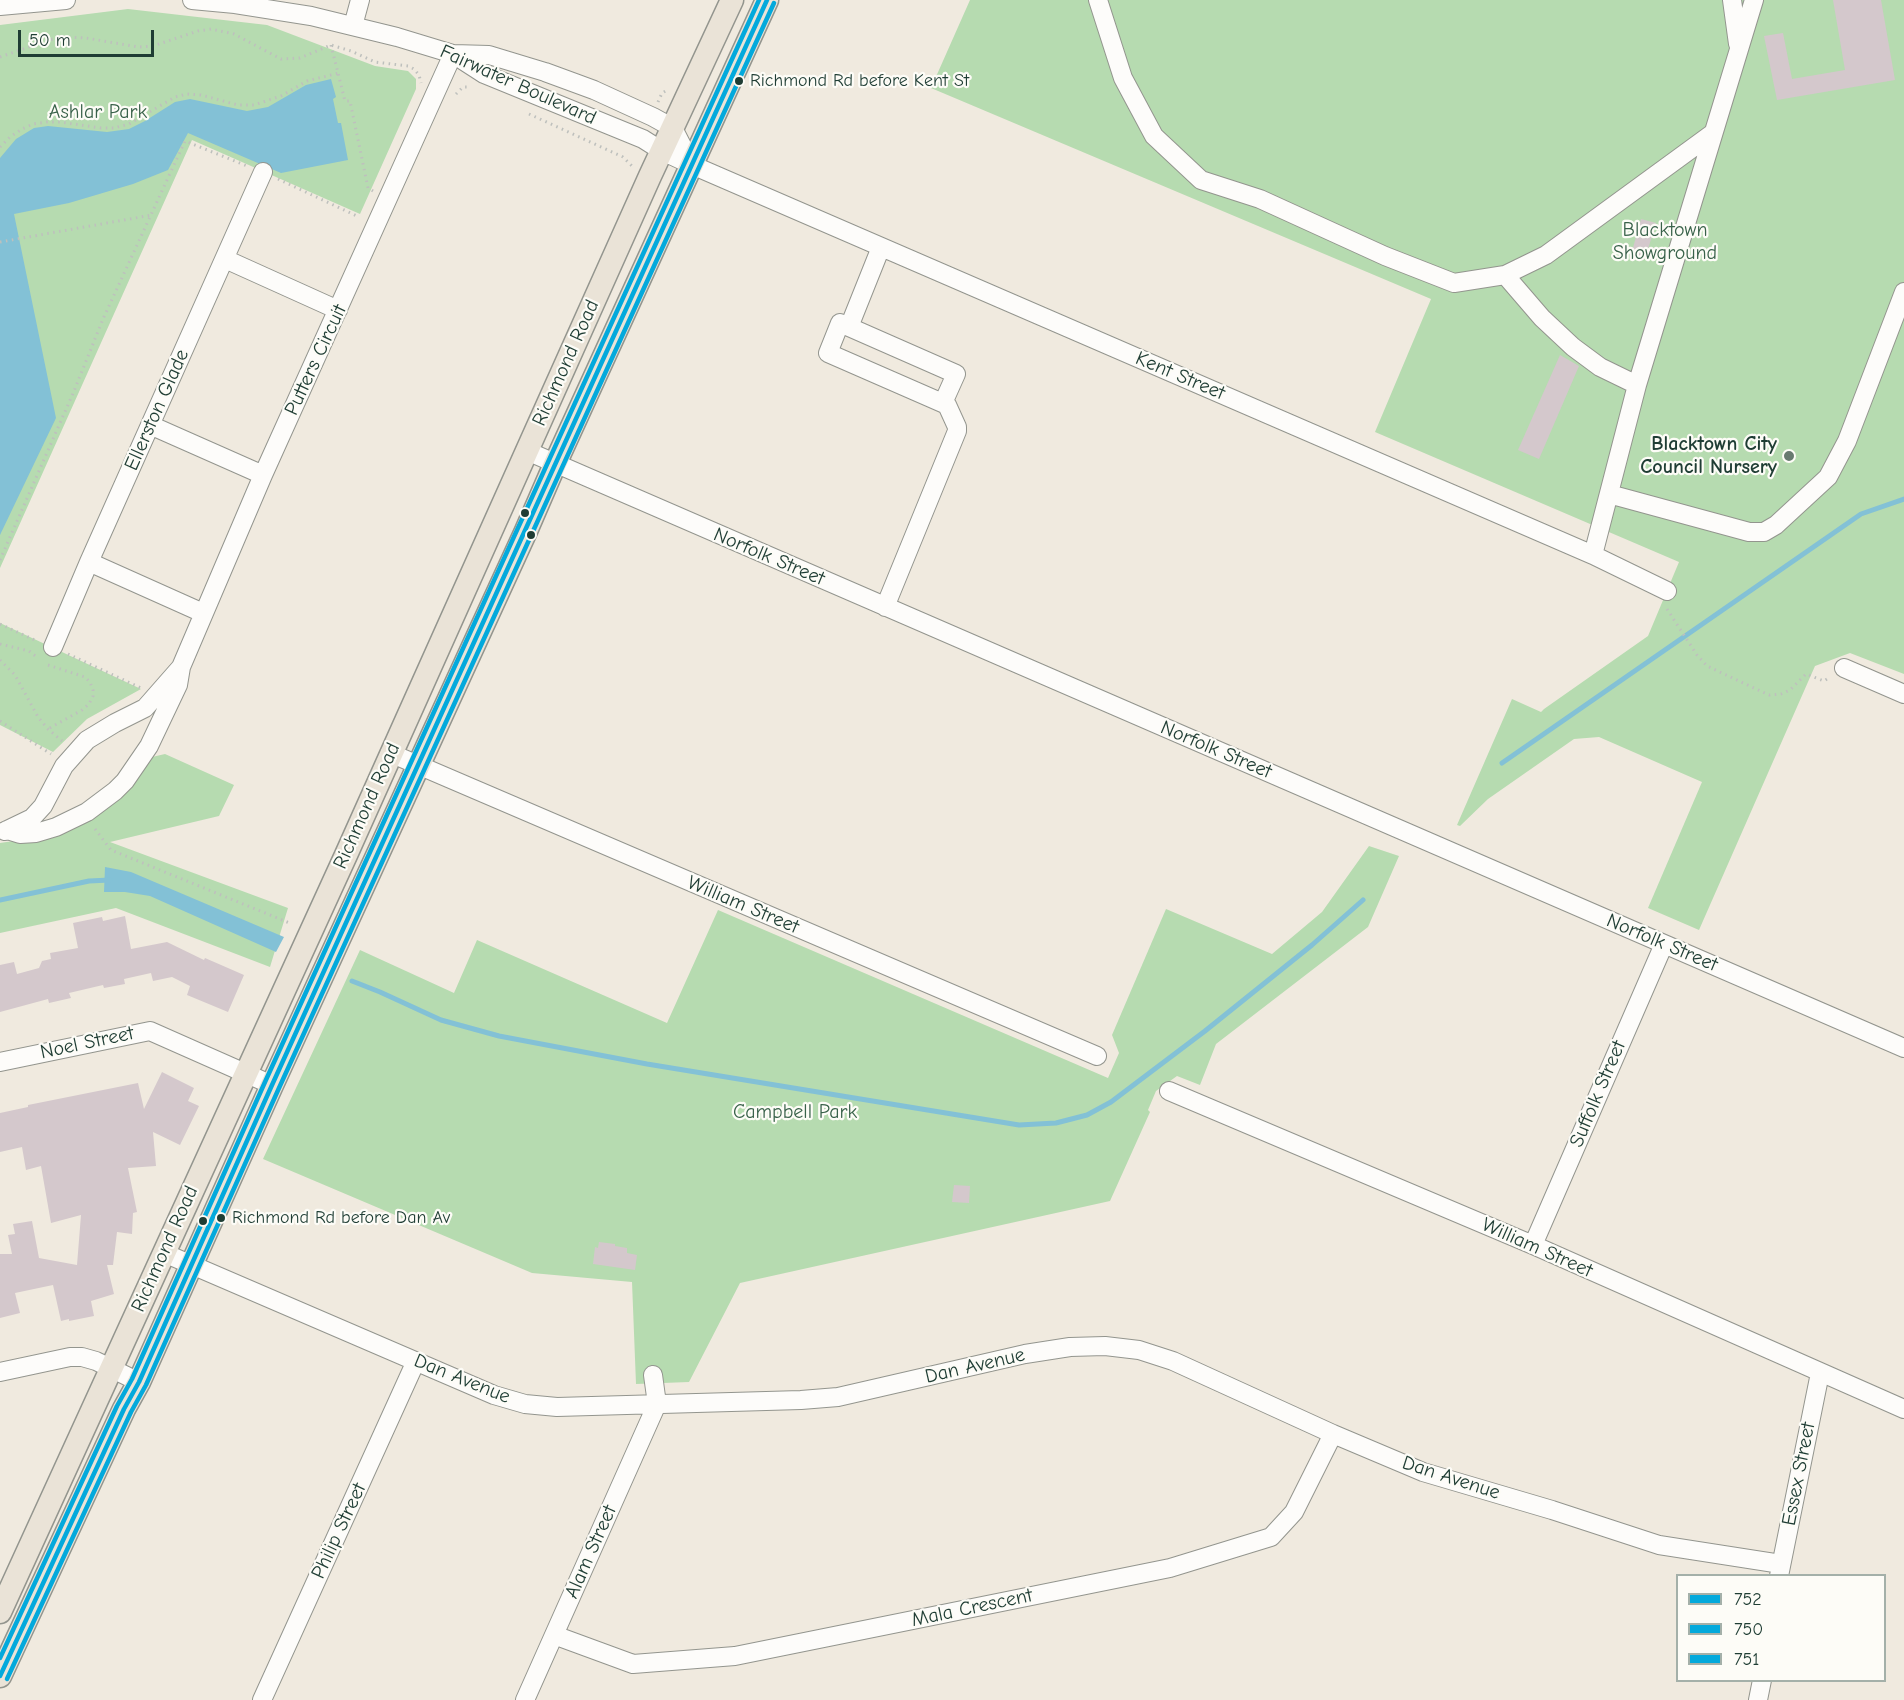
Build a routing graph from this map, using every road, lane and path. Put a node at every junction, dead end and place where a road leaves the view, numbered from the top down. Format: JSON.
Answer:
{"nodes":[{"id":1,"x":66,"y":0,"type":"edge"},
{"id":2,"x":192,"y":0,"type":"edge"},
{"id":3,"x":199,"y":0,"type":"edge"},
{"id":4,"x":360,"y":0,"type":"edge"},
{"id":5,"x":732,"y":0,"type":"edge"},
{"id":6,"x":767,"y":0,"type":"edge"},
{"id":7,"x":1098,"y":0,"type":"edge"},
{"id":8,"x":1732,"y":0,"type":"edge"},
{"id":9,"x":1754,"y":0,"type":"edge"},
{"id":10,"x":0,"y":6,"type":"edge"},
{"id":11,"x":353,"y":26,"type":"junction"},
{"id":12,"x":332,"y":45,"type":"junction"},
{"id":13,"x":1738,"y":49,"type":"junction"},
{"id":14,"x":453,"y":54,"type":"junction"},
{"id":15,"x":0,"y":57,"type":"edge"},
{"id":16,"x":339,"y":73,"type":"junction"},
{"id":17,"x":471,"y":87,"type":"dead end"},
{"id":18,"x":419,"y":89,"type":"dead end"},
{"id":19,"x":454,"y":99,"type":"dead end"},
{"id":20,"x":525,"y":112,"type":"dead end"},
{"id":21,"x":674,"y":128,"type":"junction"},
{"id":22,"x":1713,"y":133,"type":"junction"},
{"id":23,"x":0,"y":147,"type":"edge"},
{"id":24,"x":662,"y":151,"type":"junction"},
{"id":25,"x":692,"y":165,"type":"junction"},
{"id":26,"x":637,"y":171,"type":"dead end"},
{"id":27,"x":263,"y":172,"type":"junction"},
{"id":28,"x":375,"y":192,"type":"dead end"},
{"id":29,"x":152,"y":215,"type":"junction"},
{"id":30,"x":361,"y":218,"type":"dead end"},
{"id":31,"x":0,"y":243,"type":"edge"},
{"id":32,"x":881,"y":247,"type":"junction"},
{"id":33,"x":225,"y":259,"type":"junction"},
{"id":34,"x":1505,"y":275,"type":"junction"},
{"id":35,"x":1904,"y":292,"type":"edge"},
{"id":36,"x":338,"y":310,"type":"junction"},
{"id":37,"x":849,"y":327,"type":"junction"},
{"id":38,"x":1637,"y":385,"type":"junction"},
{"id":39,"x":943,"y":403,"type":"junction"},
{"id":40,"x":150,"y":425,"type":"junction"},
{"id":41,"x":527,"y":452,"type":"junction"},
{"id":42,"x":555,"y":464,"type":"junction"},
{"id":43,"x":263,"y":475,"type":"junction"},
{"id":44,"x":1609,"y":494,"type":"junction"},
{"id":45,"x":1593,"y":555,"type":"junction"},
{"id":46,"x":0,"y":560,"type":"edge"},
{"id":47,"x":89,"y":562,"type":"junction"},
{"id":48,"x":1667,"y":591,"type":"dead end"},
{"id":49,"x":885,"y":607,"type":"junction"},
{"id":50,"x":203,"y":614,"type":"junction"},
{"id":51,"x":1675,"y":620,"type":"dead end"},
{"id":52,"x":0,"y":624,"type":"edge"},
{"id":53,"x":0,"y":644,"type":"edge"},
{"id":54,"x":53,"y":647,"type":"junction"},
{"id":55,"x":0,"y":660,"type":"edge"},
{"id":56,"x":181,"y":667,"type":"junction"},
{"id":57,"x":1844,"y":668,"type":"joint"},
{"id":58,"x":140,"y":694,"type":"dead end"},
{"id":59,"x":1904,"y":694,"type":"edge"},
{"id":60,"x":0,"y":721,"type":"edge"},
{"id":61,"x":48,"y":729,"type":"junction"},
{"id":62,"x":65,"y":743,"type":"dead end"},
{"id":63,"x":390,"y":753,"type":"junction"},
{"id":64,"x":55,"y":756,"type":"dead end"},
{"id":65,"x":418,"y":766,"type":"junction"},
{"id":66,"x":90,"y":823,"type":"dead end"},
{"id":67,"x":3,"y":831,"type":"edge"},
{"id":68,"x":294,"y":925,"type":"dead end"},
{"id":69,"x":1664,"y":944,"type":"junction"},
{"id":70,"x":1904,"y":1048,"type":"edge"},
{"id":71,"x":1097,"y":1056,"type":"dead end"},
{"id":72,"x":0,"y":1062,"type":"edge"},
{"id":73,"x":246,"y":1072,"type":"junction"},
{"id":74,"x":272,"y":1085,"type":"junction"},
{"id":75,"x":1169,"y":1091,"type":"dead end"},
{"id":76,"x":1533,"y":1245,"type":"junction"},
{"id":77,"x":164,"y":1253,"type":"junction"},
{"id":78,"x":191,"y":1265,"type":"junction"},
{"id":79,"x":417,"y":1361,"type":"junction"},
{"id":80,"x":111,"y":1368,"type":"junction"},
{"id":81,"x":0,"y":1372,"type":"edge"},
{"id":82,"x":1820,"y":1373,"type":"junction"},
{"id":83,"x":652,"y":1375,"type":"dead end"},
{"id":84,"x":139,"y":1382,"type":"junction"},
{"id":85,"x":657,"y":1404,"type":"junction"},
{"id":86,"x":1904,"y":1409,"type":"edge"},
{"id":87,"x":1333,"y":1434,"type":"junction"},
{"id":88,"x":1780,"y":1570,"type":"edge"},
{"id":89,"x":0,"y":1612,"type":"edge"},
{"id":90,"x":554,"y":1635,"type":"junction"},
{"id":91,"x":0,"y":1676,"type":"edge"},
{"id":92,"x":1762,"y":1682,"type":"edge"},
{"id":93,"x":262,"y":1700,"type":"edge"},
{"id":94,"x":525,"y":1700,"type":"edge"},
{"id":95,"x":1758,"y":1700,"type":"edge"}],
"edges":[{"from":1,"to":10,"type":"street"},
{"from":2,"to":3,"type":"street","name":"Fairwater Boulevard"},
{"from":3,"to":11,"type":"street","name":"Fairwater Boulevard"},
{"from":4,"to":11,"type":"street"},
{"from":5,"to":21,"type":"main road","name":"Richmond Road"},
{"from":6,"to":25,"type":"main road","name":"Richmond Road"},
{"from":7,"to":34,"type":"street"},
{"from":8,"to":13,"type":"street"},
{"from":9,"to":13,"type":"street"},
{"from":11,"to":14,"type":"street","name":"Fairwater Boulevard"},
{"from":12,"to":15,"type":"path"},
{"from":12,"to":16,"type":"path"},
{"from":12,"to":18,"type":"path"},
{"from":13,"to":22,"type":"street"},
{"from":14,"to":21,"type":"street"},
{"from":14,"to":24,"type":"street","name":"Fairwater Boulevard"},
{"from":14,"to":36,"type":"street","name":"Putters Circuit"},
{"from":16,"to":23,"type":"path"},
{"from":16,"to":28,"type":"path"},
{"from":17,"to":19,"type":"path"},
{"from":20,"to":26,"type":"path"},
{"from":21,"to":24,"type":"main road","name":"Richmond Road"},
{"from":21,"to":25,"type":"street"},
{"from":22,"to":34,"type":"street"},
{"from":22,"to":38,"type":"street"},
{"from":24,"to":25,"type":"street","name":"Fairwater Boulevard"},
{"from":24,"to":41,"type":"main road","name":"Richmond Road"},
{"from":25,"to":32,"type":"street","name":"Kent Street"},
{"from":25,"to":42,"type":"main road","name":"Richmond Road"},
{"from":27,"to":29,"type":"path"},
{"from":27,"to":30,"type":"path"},
{"from":27,"to":33,"type":"street","name":"Ellerston Glade"},
{"from":29,"to":31,"type":"path"},
{"from":29,"to":46,"type":"path"},
{"from":32,"to":37,"type":"street"},
{"from":32,"to":45,"type":"street","name":"Kent Street"},
{"from":33,"to":36,"type":"street"},
{"from":33,"to":40,"type":"street","name":"Ellerston Glade"},
{"from":34,"to":38,"type":"street"},
{"from":35,"to":44,"type":"street"},
{"from":36,"to":43,"type":"street","name":"Putters Circuit"},
{"from":37,"to":39,"type":"street"},
{"from":37,"to":39,"type":"street"},
{"from":38,"to":44,"type":"street"},
{"from":39,"to":49,"type":"street"},
{"from":40,"to":43,"type":"street"},
{"from":40,"to":47,"type":"street","name":"Ellerston Glade"},
{"from":41,"to":42,"type":"street","name":"Norfolk Street"},
{"from":41,"to":63,"type":"main road","name":"Richmond Road"},
{"from":42,"to":49,"type":"street","name":"Norfolk Street"},
{"from":42,"to":65,"type":"main road","name":"Richmond Road"},
{"from":43,"to":50,"type":"street","name":"Putters Circuit"},
{"from":44,"to":45,"type":"street"},
{"from":45,"to":48,"type":"street","name":"Kent Street"},
{"from":47,"to":50,"type":"street"},
{"from":47,"to":54,"type":"street","name":"Ellerston Glade"},
{"from":49,"to":69,"type":"street","name":"Norfolk Street"},
{"from":50,"to":56,"type":"street","name":"Putters Circuit"},
{"from":51,"to":57,"type":"path"},
{"from":52,"to":54,"type":"path"},
{"from":53,"to":61,"type":"path"},
{"from":54,"to":58,"type":"path"},
{"from":55,"to":61,"type":"path"},
{"from":56,"to":67,"type":"street","name":"Putters Circuit"},
{"from":56,"to":67,"type":"street","name":"Putters Circuit"},
{"from":57,"to":59,"type":"street"},
{"from":60,"to":64,"type":"path"},
{"from":61,"to":62,"type":"path"},
{"from":63,"to":65,"type":"street","name":"William Street"},
{"from":63,"to":73,"type":"main road","name":"Richmond Road"},
{"from":65,"to":71,"type":"street","name":"William Street"},
{"from":65,"to":74,"type":"main road","name":"Richmond Road"},
{"from":66,"to":68,"type":"path"},
{"from":69,"to":70,"type":"street","name":"Norfolk Street"},
{"from":69,"to":76,"type":"street","name":"Suffolk Street"},
{"from":72,"to":73,"type":"street","name":"Noel Street"},
{"from":73,"to":74,"type":"street","name":"Noel Street"},
{"from":73,"to":77,"type":"main road","name":"Richmond Road"},
{"from":74,"to":78,"type":"main road","name":"Richmond Road"},
{"from":75,"to":76,"type":"street","name":"William Street"},
{"from":76,"to":82,"type":"street","name":"William Street"},
{"from":77,"to":78,"type":"street","name":"Dan Avenue"},
{"from":77,"to":80,"type":"main road","name":"Richmond Road"},
{"from":78,"to":79,"type":"street","name":"Dan Avenue"},
{"from":78,"to":84,"type":"main road","name":"Richmond Road"},
{"from":79,"to":85,"type":"street","name":"Dan Avenue"},
{"from":79,"to":93,"type":"street","name":"Philip Street"},
{"from":80,"to":81,"type":"street"},
{"from":80,"to":84,"type":"street"},
{"from":80,"to":89,"type":"main road","name":"Richmond Road"},
{"from":82,"to":86,"type":"street","name":"William Street"},
{"from":82,"to":88,"type":"street","name":"Essex Street"},
{"from":83,"to":85,"type":"street"},
{"from":84,"to":91,"type":"main road","name":"Richmond Road"},
{"from":85,"to":87,"type":"street","name":"Dan Avenue"},
{"from":85,"to":90,"type":"street","name":"Alam Street"},
{"from":87,"to":88,"type":"street","name":"Dan Avenue"},
{"from":87,"to":90,"type":"street","name":"Mala Crescent"},
{"from":90,"to":94,"type":"street","name":"Alam Street"},
{"from":92,"to":95,"type":"street"}]}
